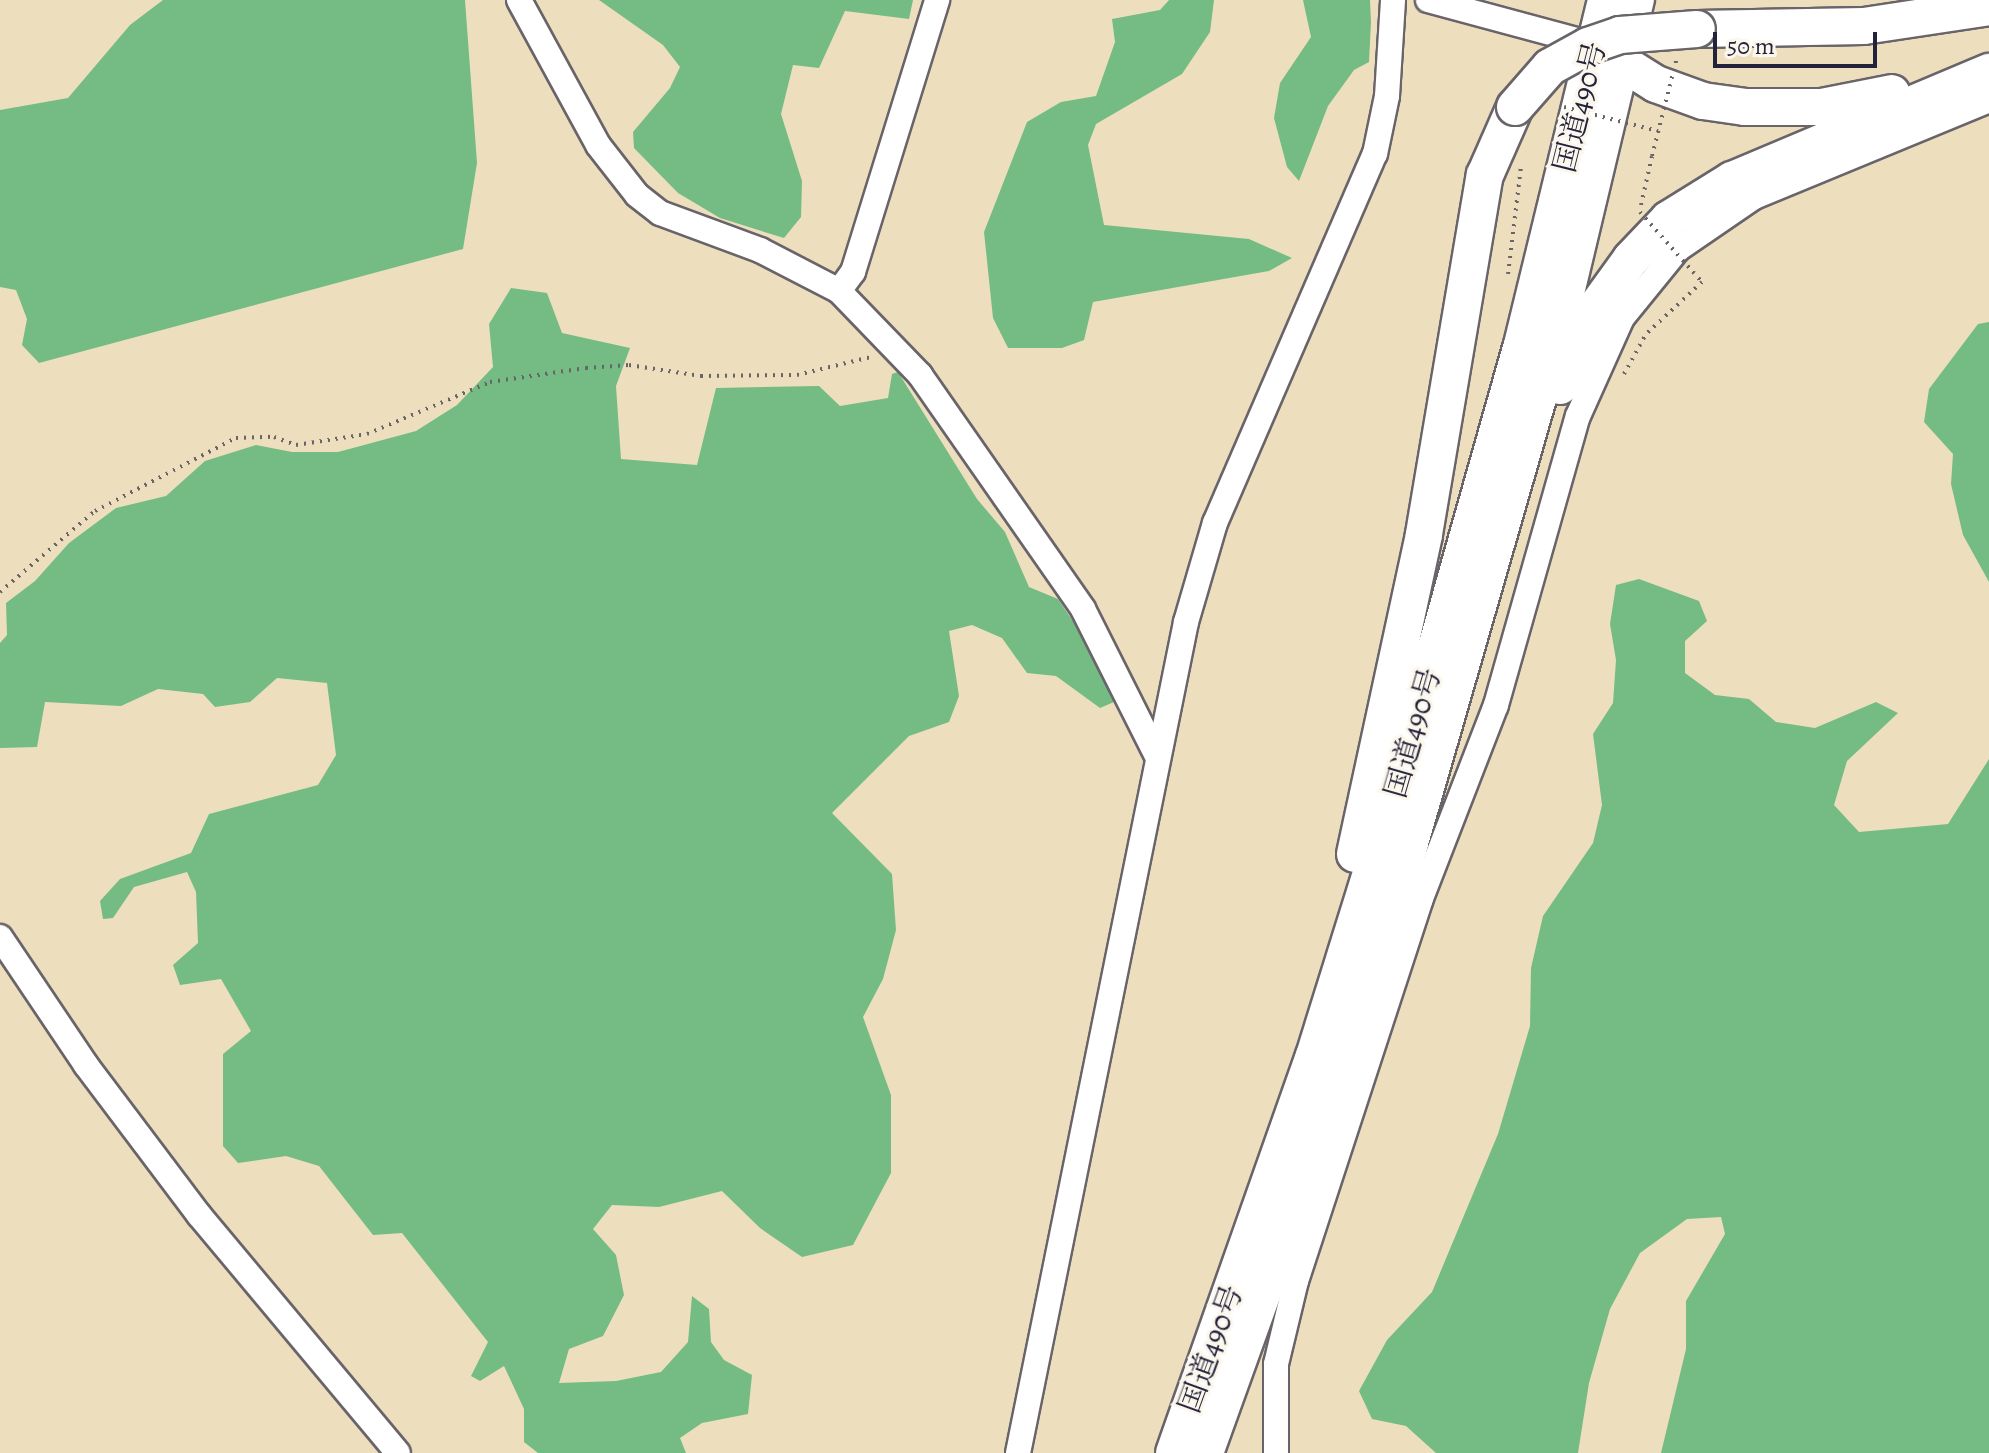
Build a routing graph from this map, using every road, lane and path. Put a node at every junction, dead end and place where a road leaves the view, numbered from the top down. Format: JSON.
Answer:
{"nodes":[{"id":1,"x":519,"y":0,"type":"edge"},
{"id":2,"x":937,"y":0,"type":"edge"},
{"id":3,"x":1393,"y":0,"type":"edge"},
{"id":4,"x":1428,"y":0,"type":"edge"},
{"id":5,"x":1606,"y":0,"type":"edge"},
{"id":6,"x":1636,"y":0,"type":"edge"},
{"id":7,"x":1989,"y":7,"type":"edge"},
{"id":8,"x":1687,"y":43,"type":"junction"},
{"id":9,"x":1610,"y":55,"type":"junction"},
{"id":10,"x":1989,"y":64,"type":"edge"},
{"id":11,"x":1989,"y":72,"type":"edge"},
{"id":12,"x":1989,"y":100,"type":"edge"},
{"id":13,"x":1552,"y":105,"type":"dead end"},
{"id":14,"x":1658,"y":131,"type":"junction"},
{"id":15,"x":1524,"y":152,"type":"dead end"},
{"id":16,"x":1507,"y":284,"type":"dead end"},
{"id":17,"x":839,"y":291,"type":"junction"},
{"id":18,"x":1646,"y":334,"type":"dead end"},
{"id":19,"x":895,"y":345,"type":"junction"},
{"id":20,"x":1502,"y":528,"type":"junction"},
{"id":21,"x":0,"y":592,"type":"edge"},
{"id":22,"x":1157,"y":756,"type":"junction"},
{"id":23,"x":0,"y":937,"type":"edge"},
{"id":24,"x":1314,"y":1056,"type":"junction"},
{"id":25,"x":398,"y":1453,"type":"edge"},
{"id":26,"x":1018,"y":1453,"type":"edge"},
{"id":27,"x":1174,"y":1453,"type":"edge"},
{"id":28,"x":1205,"y":1453,"type":"edge"},
{"id":29,"x":1276,"y":1453,"type":"edge"}],
"edges":[{"from":1,"to":17,"type":"street"},
{"from":2,"to":17,"type":"street"},
{"from":3,"to":22,"type":"street"},
{"from":4,"to":9,"type":"street"},
{"from":5,"to":9,"type":"highway","name":"国道490号"},
{"from":6,"to":9,"type":"highway","name":"国道490号"},
{"from":7,"to":8,"type":"highway"},
{"from":8,"to":14,"type":"path","bridge":true},
{"from":8,"to":24,"type":"highway","bridge":true},
{"from":9,"to":10,"type":"highway"},
{"from":9,"to":20,"type":"highway","name":"国道490号"},
{"from":9,"to":24,"type":"highway","name":"国道490号"},
{"from":11,"to":20,"type":"highway"},
{"from":12,"to":29,"type":"street"},
{"from":13,"to":14,"type":"path","bridge":true},
{"from":14,"to":18,"type":"path","bridge":true},
{"from":15,"to":16,"type":"path"},
{"from":17,"to":19,"type":"street"},
{"from":19,"to":21,"type":"path"},
{"from":19,"to":22,"type":"street"},
{"from":20,"to":28,"type":"highway","name":"国道490号"},
{"from":22,"to":26,"type":"street"},
{"from":23,"to":25,"type":"street"},
{"from":24,"to":27,"type":"highway","name":"国道490号"}]}
